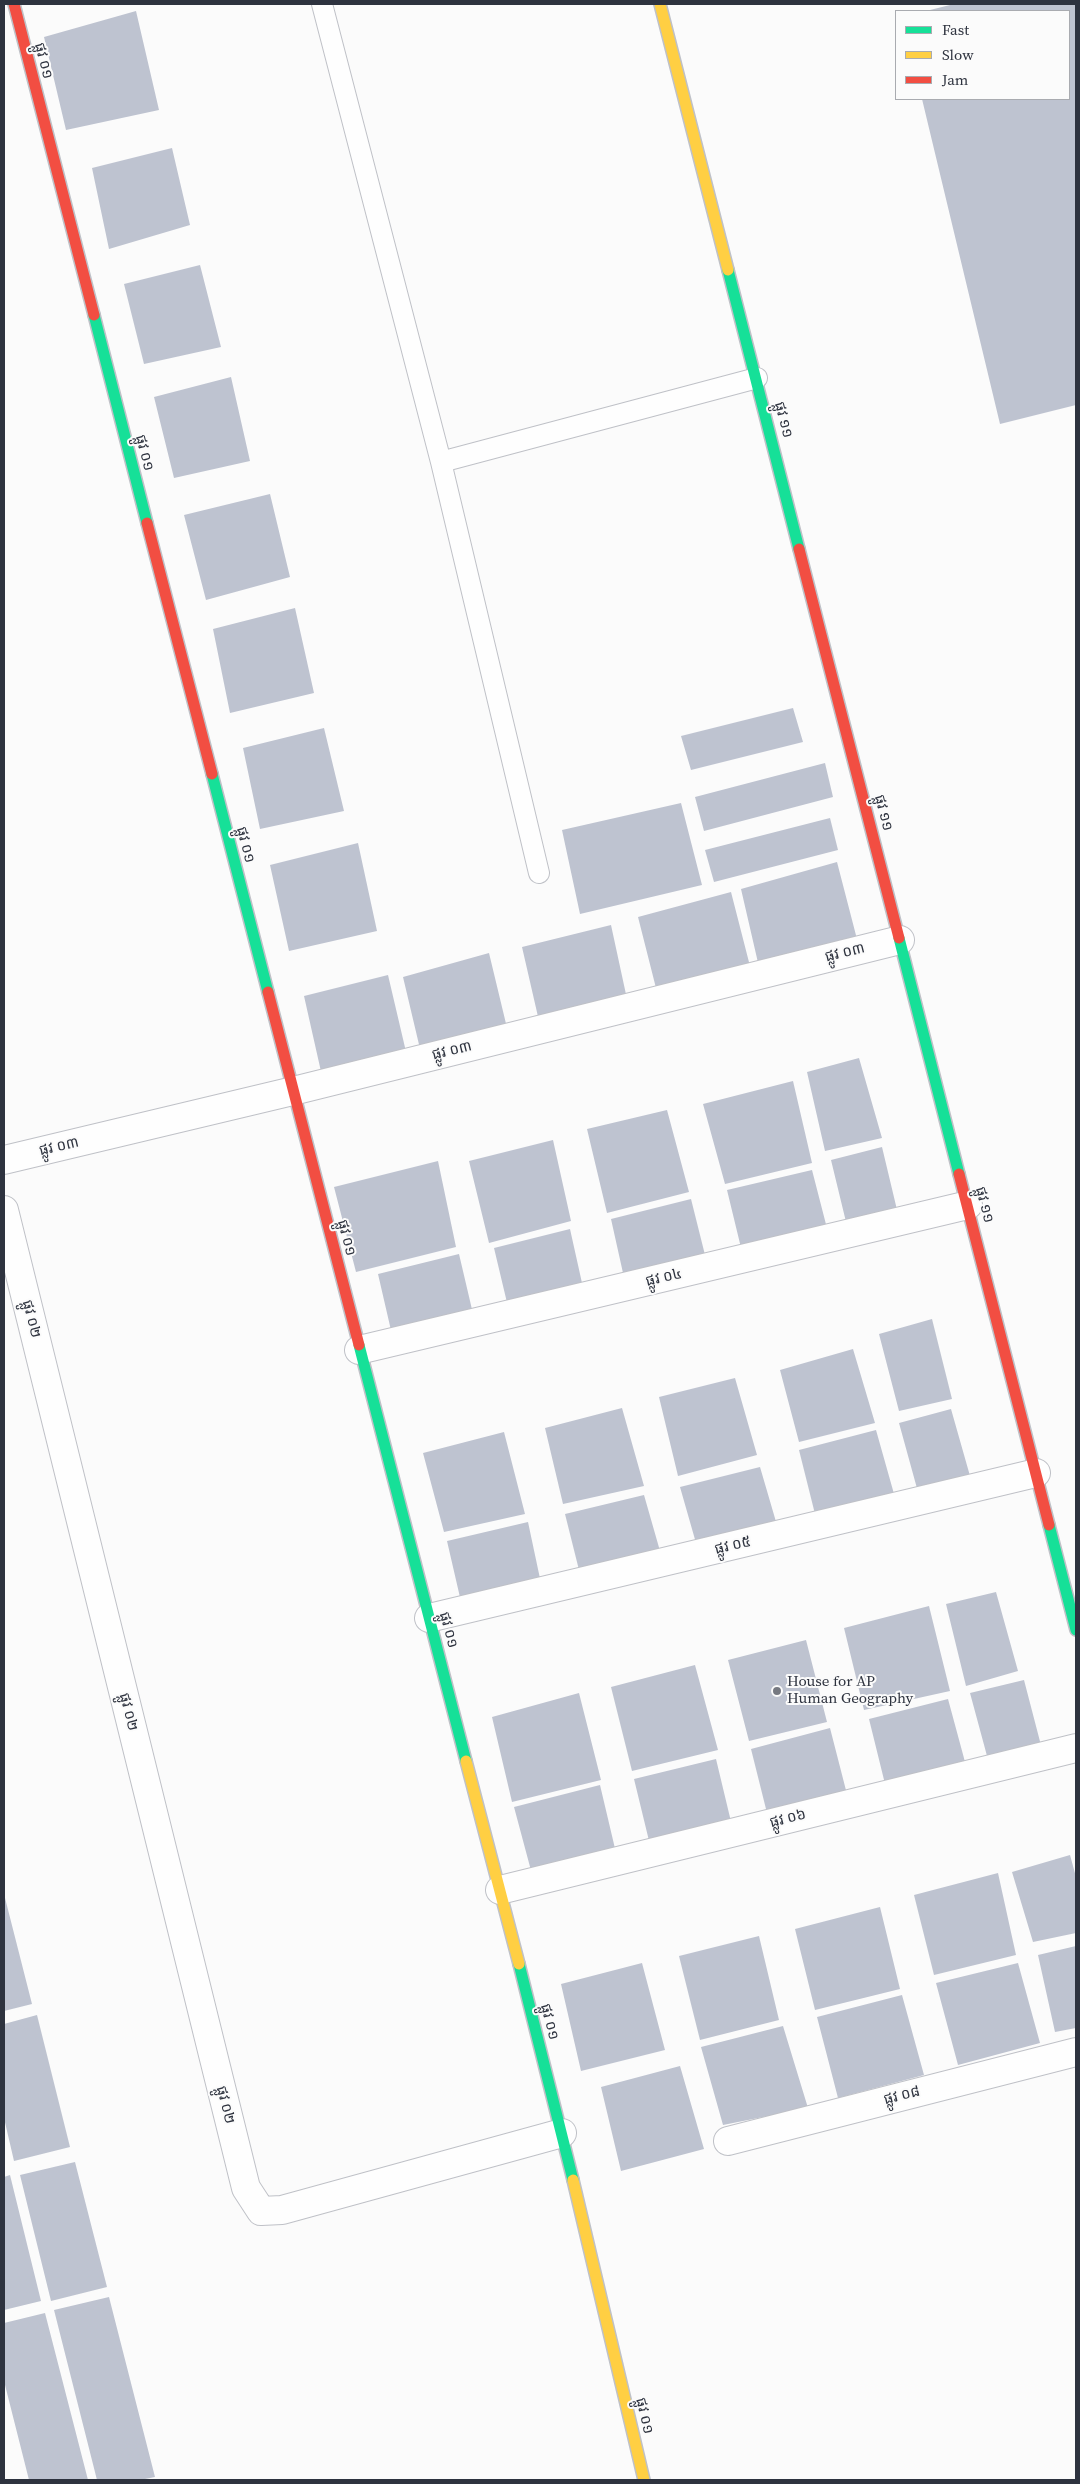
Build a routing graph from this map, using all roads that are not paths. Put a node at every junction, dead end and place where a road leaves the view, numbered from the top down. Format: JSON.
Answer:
{"nodes":[{"id":1,"x":14,"y":4,"type":"edge"},
{"id":2,"x":322,"y":4,"type":"edge"},
{"id":3,"x":660,"y":4,"type":"edge"},
{"id":4,"x":757,"y":378,"type":"junction"},
{"id":5,"x":441,"y":462,"type":"junction"},
{"id":6,"x":539,"y":873,"type":"dead end"},
{"id":7,"x":900,"y":940,"type":"junction"},
{"id":8,"x":293,"y":1091,"type":"junction"},
{"id":9,"x":4,"y":1160,"type":"edge"},
{"id":10,"x":968,"y":1205,"type":"junction"},
{"id":11,"x":4,"y":1210,"type":"edge"},
{"id":12,"x":360,"y":1350,"type":"junction"},
{"id":13,"x":1036,"y":1473,"type":"junction"},
{"id":14,"x":429,"y":1618,"type":"junction"},
{"id":15,"x":1076,"y":1630,"type":"edge"},
{"id":16,"x":1076,"y":1748,"type":"edge"},
{"id":17,"x":500,"y":1890,"type":"junction"},
{"id":18,"x":1076,"y":2052,"type":"edge"},
{"id":19,"x":562,"y":2132,"type":"junction"},
{"id":20,"x":728,"y":2141,"type":"dead end"},
{"id":21,"x":644,"y":2480,"type":"edge"}],
"edges":[{"from":1,"to":8,"type":"street","name":"ផ្លូវ ០១"},
{"from":2,"to":5,"type":"lane"},
{"from":3,"to":4,"type":"street","name":"ផ្លូវ ១១"},
{"from":4,"to":5,"type":"lane"},
{"from":4,"to":7,"type":"street","name":"ផ្លូវ ១១"},
{"from":5,"to":6,"type":"lane"},
{"from":7,"to":8,"type":"street","name":"ផ្លូវ ០៣"},
{"from":7,"to":10,"type":"street","name":"ផ្លូវ ១១"},
{"from":8,"to":9,"type":"street","name":"ផ្លូវ ០៣"},
{"from":8,"to":12,"type":"street","name":"ផ្លូវ ០១"},
{"from":10,"to":12,"type":"street","name":"ផ្លូវ ០៤"},
{"from":10,"to":13,"type":"street","name":"ផ្លូវ ១១"},
{"from":11,"to":19,"type":"street","name":"ផ្លូវ ០២"},
{"from":12,"to":14,"type":"street","name":"ផ្លូវ ០១"},
{"from":13,"to":14,"type":"street","name":"ផ្លូវ ០៥"},
{"from":13,"to":15,"type":"street","name":"ផ្លូវ ១១"},
{"from":14,"to":17,"type":"street","name":"ផ្លូវ ០១"},
{"from":16,"to":17,"type":"street","name":"ផ្លូវ ០៦"},
{"from":17,"to":19,"type":"street","name":"ផ្លូវ ០១"},
{"from":18,"to":20,"type":"street","name":"ផ្លូវ ០៨"},
{"from":19,"to":21,"type":"street","name":"ផ្លូវ ០១"}]}
